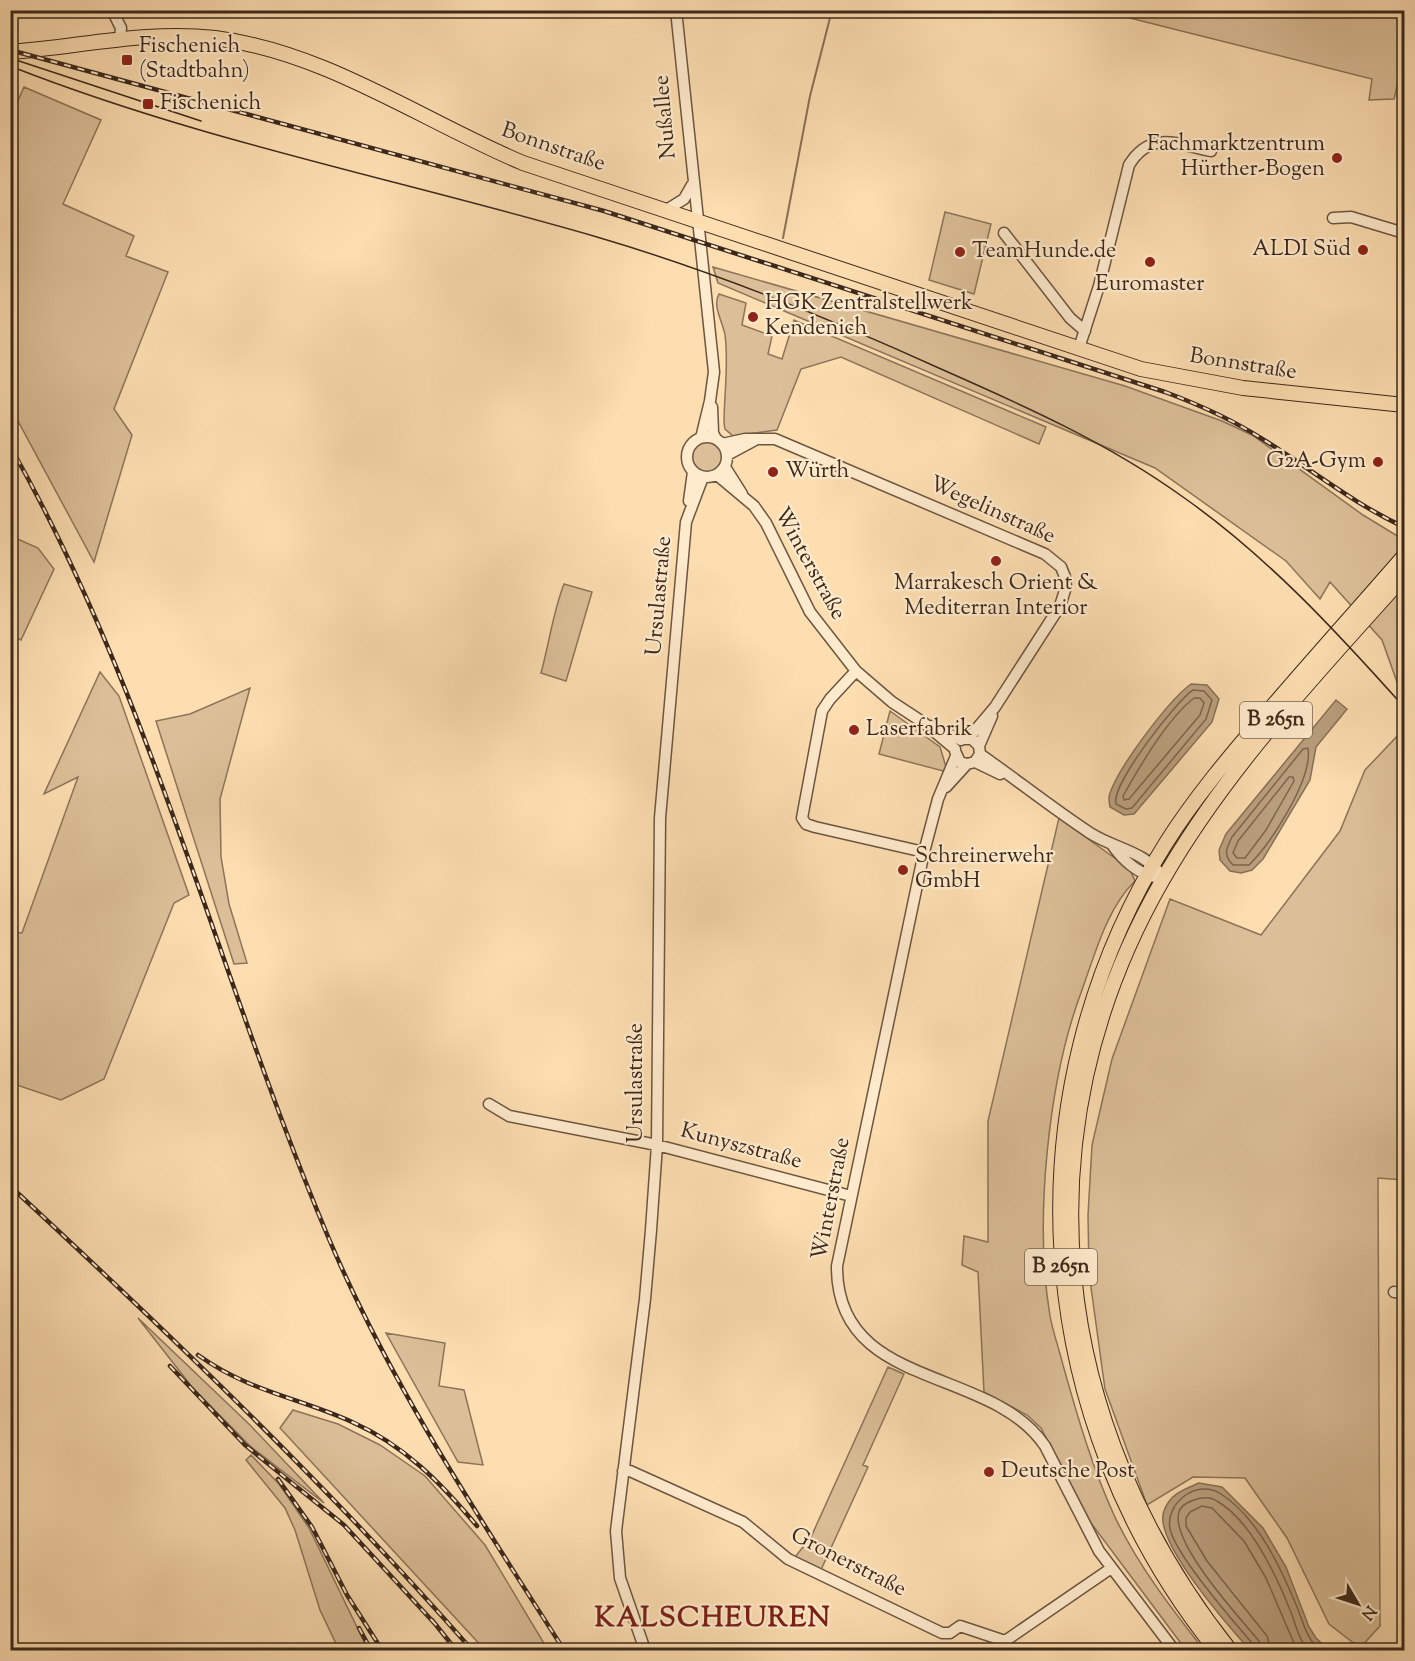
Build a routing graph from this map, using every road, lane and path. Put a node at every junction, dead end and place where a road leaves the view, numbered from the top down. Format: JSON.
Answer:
{"nodes":[{"id":1,"x":112,"y":10,"type":"edge"},
{"id":2,"x":676,"y":10,"type":"edge"},
{"id":3,"x":120,"y":39,"type":"junction"},
{"id":4,"x":10,"y":52,"type":"edge"},
{"id":5,"x":1211,"y":151,"type":"dead end"},
{"id":6,"x":692,"y":185,"type":"junction"},
{"id":7,"x":668,"y":209,"type":"junction"},
{"id":8,"x":1333,"y":218,"type":"dead end"},
{"id":9,"x":698,"y":219,"type":"junction"},
{"id":10,"x":1004,"y":233,"type":"dead end"},
{"id":11,"x":1404,"y":233,"type":"edge"},
{"id":12,"x":1085,"y":330,"type":"junction"},
{"id":13,"x":1079,"y":348,"type":"junction"},
{"id":14,"x":710,"y":401,"type":"junction"},
{"id":15,"x":1404,"y":405,"type":"edge"},
{"id":16,"x":701,"y":438,"type":"junction"},
{"id":17,"x":755,"y":440,"type":"junction"},
{"id":18,"x":719,"y":441,"type":"junction"},
{"id":19,"x":727,"y":455,"type":"junction"},
{"id":20,"x":725,"y":467,"type":"junction"},
{"id":21,"x":698,"y":475,"type":"junction"},
{"id":22,"x":717,"y":475,"type":"junction"},
{"id":23,"x":742,"y":495,"type":"junction"},
{"id":24,"x":1404,"y":556,"type":"edge"},
{"id":25,"x":1404,"y":576,"type":"edge"},
{"id":26,"x":856,"y":671,"type":"junction"},
{"id":27,"x":995,"y":707,"type":"junction"},
{"id":28,"x":960,"y":746,"type":"junction"},
{"id":29,"x":976,"y":756,"type":"junction"},
{"id":30,"x":942,"y":792,"type":"junction"},
{"id":31,"x":924,"y":852,"type":"junction"},
{"id":32,"x":1150,"y":869,"type":"junction"},
{"id":33,"x":1164,"y":878,"type":"junction"},
{"id":34,"x":489,"y":1104,"type":"dead end"},
{"id":35,"x":657,"y":1145,"type":"junction"},
{"id":36,"x":851,"y":1196,"type":"junction"},
{"id":37,"x":623,"y":1471,"type":"junction"},
{"id":38,"x":1110,"y":1569,"type":"junction"},
{"id":39,"x":645,"y":1650,"type":"edge"},
{"id":40,"x":1174,"y":1650,"type":"edge"},
{"id":41,"x":1216,"y":1650,"type":"edge"},
{"id":42,"x":1230,"y":1650,"type":"edge"}],
"edges":[{"from":1,"to":3,"type":"street"},
{"from":2,"to":6,"type":"street","name":"Nußallee"},
{"from":3,"to":4,"type":"main road","name":"Bonnstraße"},
{"from":3,"to":7,"type":"main road","name":"Bonnstraße"},
{"from":5,"to":12,"type":"street"},
{"from":6,"to":7,"type":"street"},
{"from":6,"to":9,"type":"street","name":"Nußallee"},
{"from":7,"to":9,"type":"main road","name":"Bonnstraße"},
{"from":8,"to":11,"type":"street"},
{"from":9,"to":13,"type":"main road","name":"Bonnstraße"},
{"from":9,"to":14,"type":"street","name":"Ursulastraße"},
{"from":10,"to":12,"type":"street"},
{"from":12,"to":13,"type":"street"},
{"from":13,"to":15,"type":"main road","name":"Bonnstraße"},
{"from":14,"to":16,"type":"street","name":"Ursulastraße"},
{"from":14,"to":18,"type":"street","name":"Ursulastraße"},
{"from":16,"to":18,"type":"street"},
{"from":16,"to":21,"type":"street","name":"Ursulastraße"},
{"from":17,"to":18,"type":"street","name":"Wegelinstraße"},
{"from":17,"to":19,"type":"street"},
{"from":17,"to":27,"type":"street","name":"Wegelinstraße"},
{"from":18,"to":19,"type":"street","name":"Ursulastraße"},
{"from":19,"to":20,"type":"street"},
{"from":20,"to":22,"type":"street"},
{"from":20,"to":23,"type":"street","name":"Winterstraße"},
{"from":21,"to":22,"type":"street"},
{"from":21,"to":35,"type":"street","name":"Ursulastraße"},
{"from":22,"to":23,"type":"street","name":"Winterstraße"},
{"from":23,"to":26,"type":"street","name":"Winterstraße"},
{"from":24,"to":32,"type":"main road","number":"B 265n"},
{"from":25,"to":33,"type":"main road","number":"B 265n"},
{"from":26,"to":28,"type":"street","name":"Winterstraße"},
{"from":26,"to":31,"type":"street"},
{"from":27,"to":28,"type":"street","name":"Wegelinstraße"},
{"from":27,"to":29,"type":"street","name":"Wegelinstraße"},
{"from":28,"to":29,"type":"street"},
{"from":28,"to":29,"type":"street"},
{"from":28,"to":30,"type":"street","name":"Winterstraße"},
{"from":29,"to":30,"type":"street","name":"Winterstraße"},
{"from":29,"to":32,"type":"street"},
{"from":30,"to":31,"type":"street","name":"Winterstraße"},
{"from":31,"to":36,"type":"street","name":"Winterstraße"},
{"from":32,"to":33,"type":"street"},
{"from":32,"to":41,"type":"main road","number":"B 265n"},
{"from":33,"to":42,"type":"main road","number":"B 265n"},
{"from":34,"to":35,"type":"street","name":"Kunyszstraße"},
{"from":35,"to":36,"type":"street","name":"Kunyszstraße"},
{"from":35,"to":37,"type":"street","name":"Ursulastraße"},
{"from":36,"to":38,"type":"street","name":"Winterstraße"},
{"from":37,"to":38,"type":"street","name":"Gronerstraße"},
{"from":37,"to":39,"type":"street","name":"Ursulastraße"},
{"from":38,"to":40,"type":"street","name":"Winterstraße"}]}
